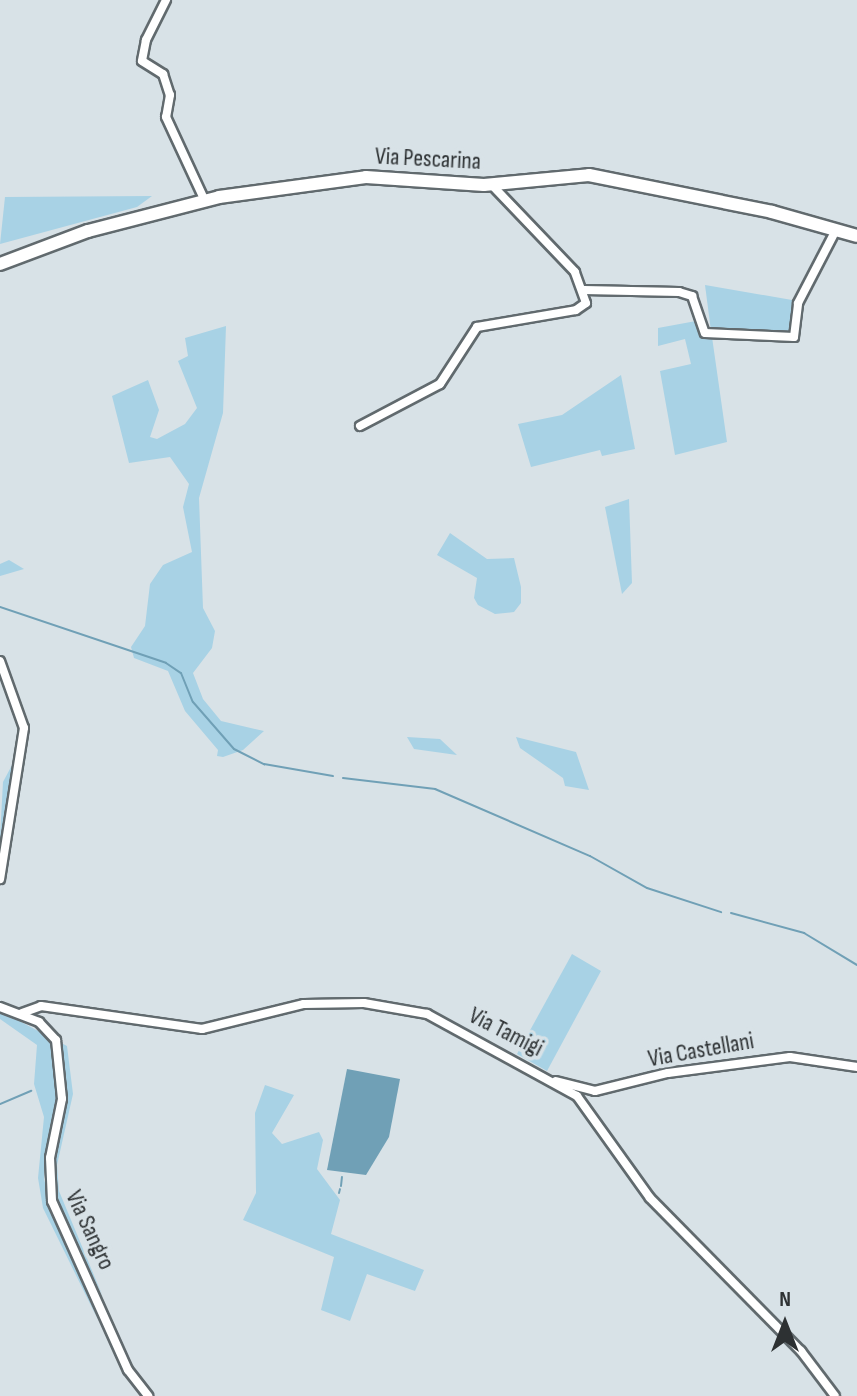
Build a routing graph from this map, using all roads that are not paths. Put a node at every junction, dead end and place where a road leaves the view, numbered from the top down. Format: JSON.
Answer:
{"nodes":[{"id":1,"x":166,"y":0,"type":"edge"},
{"id":2,"x":492,"y":185,"type":"junction"},
{"id":3,"x":205,"y":201,"type":"junction"},
{"id":4,"x":836,"y":230,"type":"junction"},
{"id":5,"x":857,"y":236,"type":"edge"},
{"id":6,"x":0,"y":264,"type":"edge"},
{"id":7,"x":584,"y":290,"type":"junction"},
{"id":8,"x":360,"y":426,"type":"dead end"},
{"id":9,"x":0,"y":661,"type":"edge"},
{"id":10,"x":0,"y":879,"type":"edge"},
{"id":11,"x":0,"y":1007,"type":"edge"},
{"id":12,"x":22,"y":1013,"type":"junction"},
{"id":13,"x":857,"y":1067,"type":"edge"},
{"id":14,"x":554,"y":1080,"type":"junction"},
{"id":15,"x":148,"y":1396,"type":"edge"},
{"id":16,"x":835,"y":1396,"type":"edge"}],
"edges":[{"from":1,"to":3,"type":"street"},
{"from":2,"to":3,"type":"street","name":"Via Pescarina"},
{"from":2,"to":4,"type":"street","name":"Via Pescarina"},
{"from":2,"to":7,"type":"street"},
{"from":3,"to":6,"type":"street","name":"Via Pescarina"},
{"from":4,"to":5,"type":"street","name":"Via Pescarina"},
{"from":4,"to":7,"type":"street"},
{"from":7,"to":8,"type":"street"},
{"from":9,"to":10,"type":"street"},
{"from":11,"to":12,"type":"street","name":"Via Sangro"},
{"from":12,"to":14,"type":"street","name":"Via Tamigi"},
{"from":12,"to":15,"type":"street","name":"Via Sangro"},
{"from":13,"to":14,"type":"street","name":"Via Castellani"},
{"from":14,"to":16,"type":"street","name":"Via Tamigi"}]}
